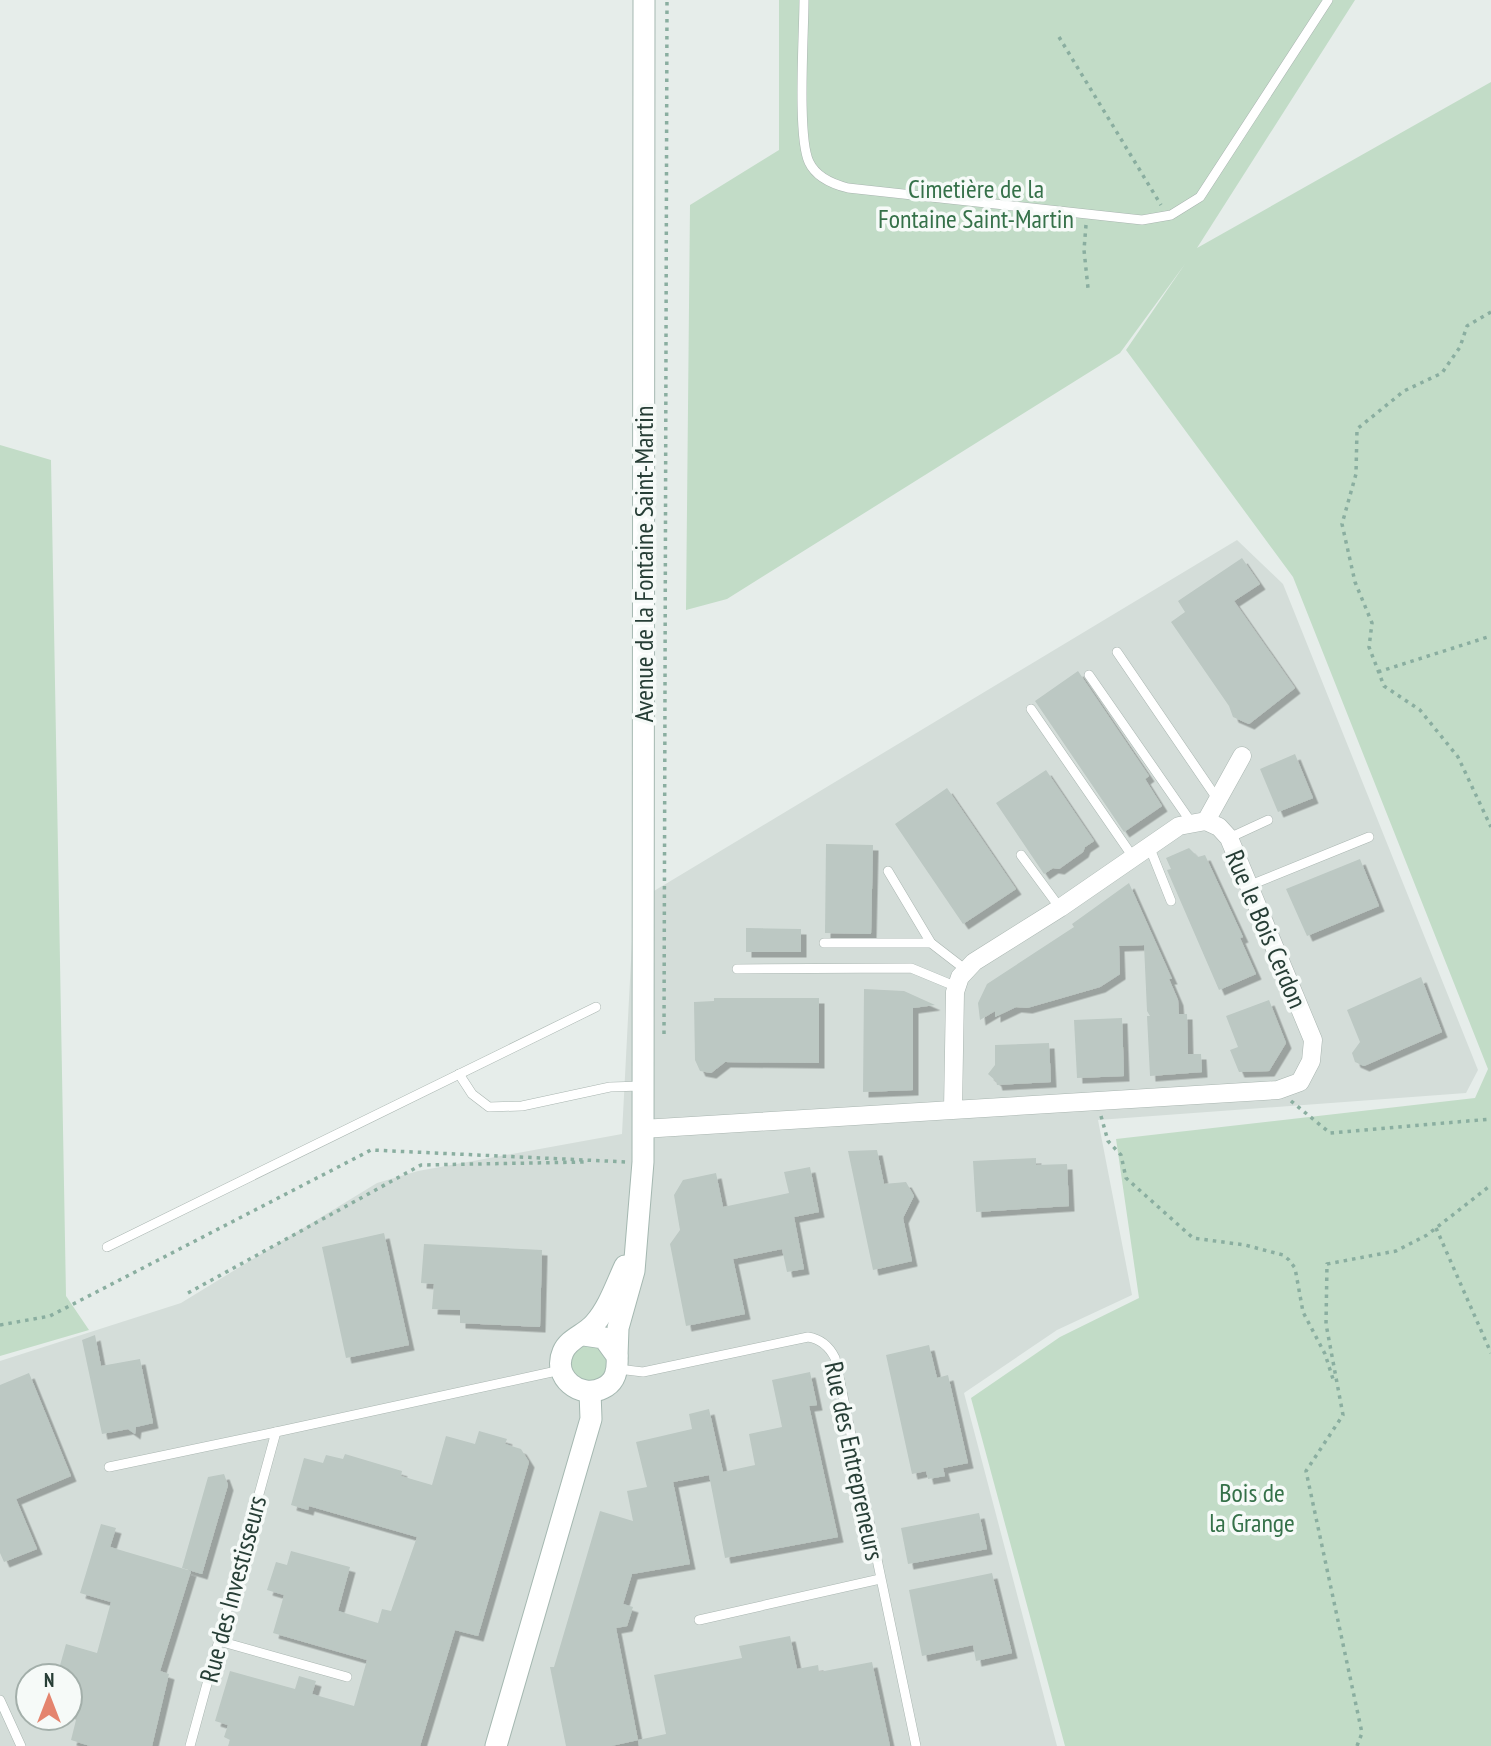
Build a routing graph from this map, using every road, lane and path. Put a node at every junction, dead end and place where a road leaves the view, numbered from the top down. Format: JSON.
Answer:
{"nodes":[{"id":1,"x":645,"y":0,"type":"edge"},
{"id":2,"x":667,"y":0,"type":"edge"},
{"id":3,"x":804,"y":0,"type":"edge"},
{"id":4,"x":1328,"y":0,"type":"edge"},
{"id":5,"x":1059,"y":37,"type":"dead end"},
{"id":6,"x":1087,"y":213,"type":"junction"},
{"id":7,"x":1165,"y":217,"type":"junction"},
{"id":8,"x":1087,"y":288,"type":"dead end"},
{"id":9,"x":1491,"y":312,"type":"edge"},
{"id":10,"x":1491,"y":636,"type":"edge"},
{"id":11,"x":1117,"y":652,"type":"dead end"},
{"id":12,"x":1378,"y":672,"type":"junction"},
{"id":13,"x":1089,"y":675,"type":"dead end"},
{"id":14,"x":1031,"y":709,"type":"dead end"},
{"id":15,"x":1242,"y":756,"type":"dead end"},
{"id":16,"x":1218,"y":800,"type":"junction"},
{"id":17,"x":1268,"y":820,"type":"dead end"},
{"id":18,"x":1198,"y":822,"type":"junction"},
{"id":19,"x":1491,"y":827,"type":"edge"},
{"id":20,"x":1369,"y":837,"type":"dead end"},
{"id":21,"x":1228,"y":838,"type":"junction"},
{"id":22,"x":1149,"y":846,"type":"junction"},
{"id":23,"x":1021,"y":855,"type":"dead end"},
{"id":24,"x":1133,"y":857,"type":"junction"},
{"id":25,"x":888,"y":871,"type":"dead end"},
{"id":26,"x":1247,"y":887,"type":"junction"},
{"id":27,"x":1171,"y":901,"type":"dead end"},
{"id":28,"x":1060,"y":908,"type":"junction"},
{"id":29,"x":824,"y":943,"type":"dead end"},
{"id":30,"x":931,"y":943,"type":"junction"},
{"id":31,"x":737,"y":969,"type":"dead end"},
{"id":32,"x":967,"y":970,"type":"junction"},
{"id":33,"x":957,"y":987,"type":"junction"},
{"id":34,"x":596,"y":1007,"type":"dead end"},
{"id":35,"x":664,"y":1043,"type":"dead end"},
{"id":36,"x":459,"y":1074,"type":"junction"},
{"id":37,"x":641,"y":1086,"type":"junction"},
{"id":38,"x":1278,"y":1090,"type":"junction"},
{"id":39,"x":1099,"y":1102,"type":"junction"},
{"id":40,"x":953,"y":1110,"type":"junction"},
{"id":41,"x":1491,"y":1119,"type":"edge"},
{"id":42,"x":642,"y":1129,"type":"junction"},
{"id":43,"x":633,"y":1162,"type":"junction"},
{"id":44,"x":1491,"y":1185,"type":"edge"},
{"id":45,"x":1436,"y":1228,"type":"junction"},
{"id":46,"x":635,"y":1245,"type":"junction"},
{"id":47,"x":107,"y":1247,"type":"dead end"},
{"id":48,"x":188,"y":1293,"type":"dead end"},
{"id":49,"x":0,"y":1325,"type":"edge"},
{"id":50,"x":584,"y":1335,"type":"junction"},
{"id":51,"x":1491,"y":1353,"type":"edge"},
{"id":52,"x":618,"y":1362,"type":"junction"},
{"id":53,"x":561,"y":1370,"type":"junction"},
{"id":54,"x":1337,"y":1391,"type":"junction"},
{"id":55,"x":590,"y":1392,"type":"junction"},
{"id":56,"x":276,"y":1432,"type":"junction"},
{"id":57,"x":109,"y":1467,"type":"dead end"},
{"id":58,"x":880,"y":1579,"type":"junction"},
{"id":59,"x":699,"y":1619,"type":"dead end"},
{"id":60,"x":219,"y":1641,"type":"junction"},
{"id":61,"x":347,"y":1677,"type":"dead end"},
{"id":62,"x":0,"y":1700,"type":"edge"},
{"id":63,"x":21,"y":1746,"type":"edge"},
{"id":64,"x":190,"y":1746,"type":"edge"},
{"id":65,"x":496,"y":1746,"type":"edge"},
{"id":66,"x":916,"y":1746,"type":"edge"},
{"id":67,"x":1357,"y":1746,"type":"edge"}],
"edges":[{"from":1,"to":37,"type":"main road","name":"Avenue de la Fontaine Saint-Martin"},
{"from":2,"to":35,"type":"path"},
{"from":3,"to":6,"type":"lane"},
{"from":4,"to":7,"type":"lane"},
{"from":5,"to":7,"type":"path"},
{"from":6,"to":7,"type":"lane"},
{"from":6,"to":8,"type":"path"},
{"from":9,"to":12,"type":"path"},
{"from":10,"to":12,"type":"path"},
{"from":11,"to":16,"type":"lane"},
{"from":12,"to":19,"type":"path"},
{"from":13,"to":18,"type":"lane"},
{"from":14,"to":24,"type":"lane"},
{"from":15,"to":16,"type":"street"},
{"from":16,"to":18,"type":"street"},
{"from":17,"to":21,"type":"lane"},
{"from":18,"to":21,"type":"street","name":"Rue le Bois Cerdon"},
{"from":18,"to":22,"type":"street"},
{"from":20,"to":26,"type":"lane"},
{"from":21,"to":26,"type":"street","name":"Rue le Bois Cerdon"},
{"from":22,"to":24,"type":"street"},
{"from":22,"to":27,"type":"lane"},
{"from":23,"to":28,"type":"lane"},
{"from":24,"to":28,"type":"street"},
{"from":25,"to":30,"type":"lane"},
{"from":26,"to":38,"type":"street","name":"Rue le Bois Cerdon"},
{"from":28,"to":32,"type":"street"},
{"from":29,"to":30,"type":"lane"},
{"from":30,"to":32,"type":"lane"},
{"from":31,"to":33,"type":"lane"},
{"from":32,"to":33,"type":"street"},
{"from":33,"to":40,"type":"street"},
{"from":34,"to":36,"type":"lane"},
{"from":36,"to":37,"type":"lane"},
{"from":36,"to":47,"type":"lane"},
{"from":37,"to":42,"type":"main road","name":"Avenue de la Fontaine Saint-Martin"},
{"from":38,"to":39,"type":"street","name":"Rue le Bois Cerdon"},
{"from":38,"to":41,"type":"path"},
{"from":39,"to":40,"type":"street","name":"Rue le Bois Cerdon"},
{"from":39,"to":54,"type":"path"},
{"from":40,"to":42,"type":"street","name":"Rue le Bois Cerdon"},
{"from":42,"to":43,"type":"main road","name":"Avenue de la Fontaine Saint-Martin"},
{"from":43,"to":46,"type":"main road","name":"Avenue de la Fontaine Saint-Martin"},
{"from":43,"to":48,"type":"path"},
{"from":43,"to":49,"type":"path"},
{"from":44,"to":45,"type":"path"},
{"from":45,"to":51,"type":"path"},
{"from":45,"to":54,"type":"path"},
{"from":46,"to":50,"type":"main road"},
{"from":46,"to":52,"type":"main road","name":"Avenue de la Fontaine Saint-Martin"},
{"from":50,"to":52,"type":"main road"},
{"from":50,"to":53,"type":"main road"},
{"from":52,"to":55,"type":"main road"},
{"from":52,"to":58,"type":"lane","name":"Rue des Entrepreneurs"},
{"from":53,"to":55,"type":"main road"},
{"from":53,"to":56,"type":"lane"},
{"from":54,"to":67,"type":"path"},
{"from":55,"to":65,"type":"main road"},
{"from":56,"to":57,"type":"lane"},
{"from":56,"to":60,"type":"lane","name":"Rue des Investisseurs"},
{"from":58,"to":59,"type":"lane"},
{"from":58,"to":66,"type":"lane","name":"Rue des Entrepreneurs"},
{"from":60,"to":61,"type":"lane"},
{"from":60,"to":64,"type":"lane","name":"Rue des Investisseurs"},
{"from":62,"to":63,"type":"lane"}]}
